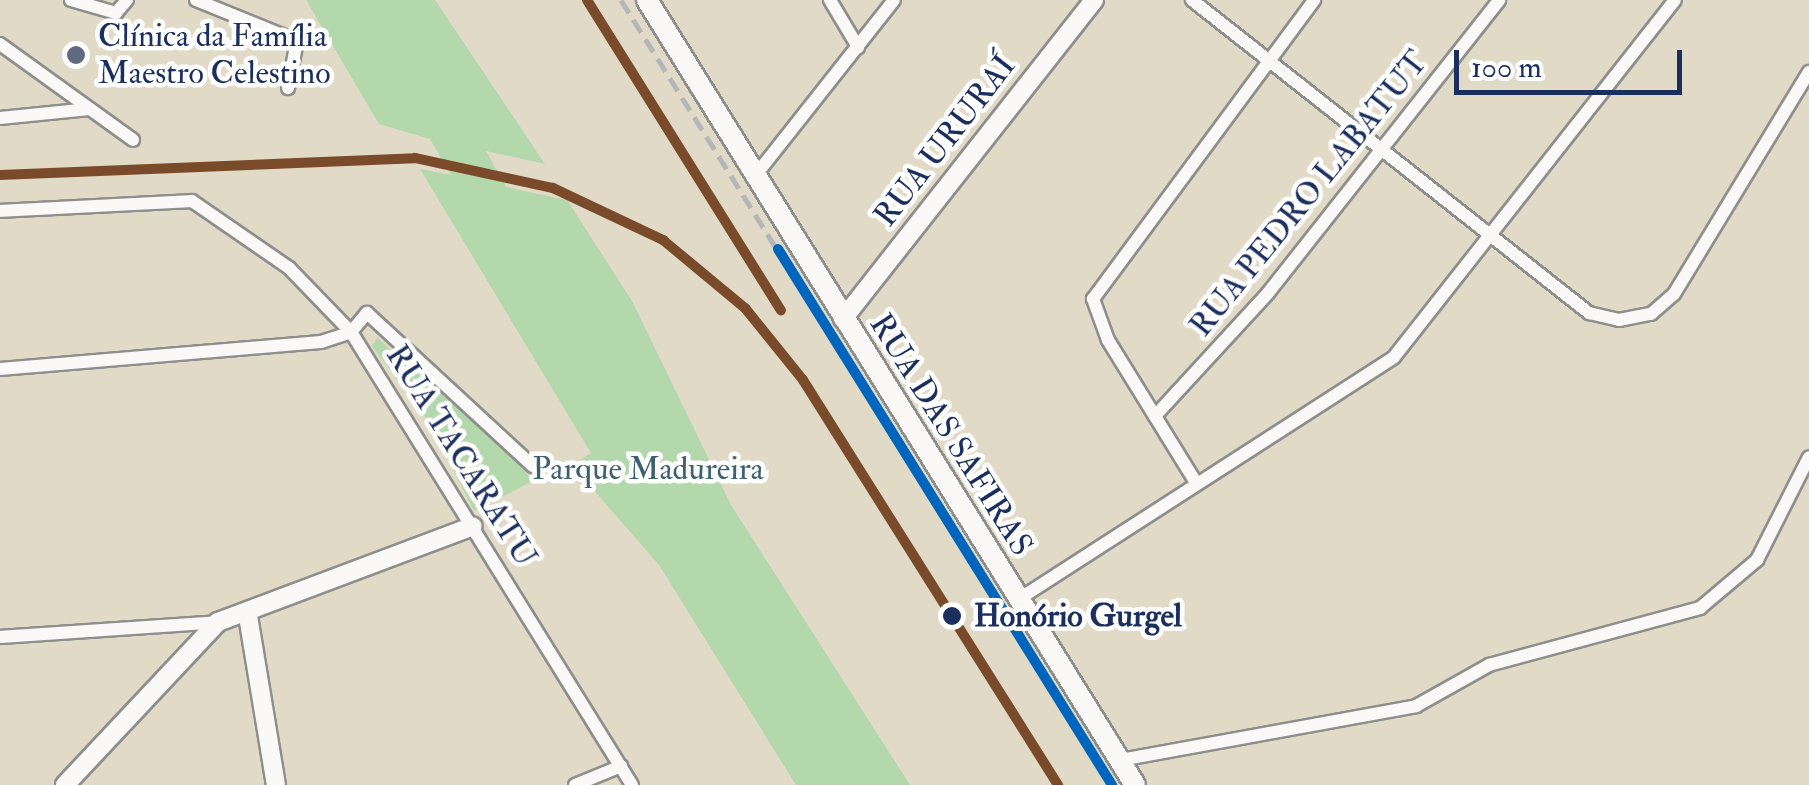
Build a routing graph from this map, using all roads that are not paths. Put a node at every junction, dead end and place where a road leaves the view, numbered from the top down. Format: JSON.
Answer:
{"nodes":[{"id":1,"x":71,"y":0,"type":"edge"},
{"id":2,"x":127,"y":0,"type":"edge"},
{"id":3,"x":196,"y":0,"type":"edge"},
{"id":4,"x":647,"y":0,"type":"edge"},
{"id":5,"x":830,"y":0,"type":"edge"},
{"id":6,"x":894,"y":0,"type":"edge"},
{"id":7,"x":1094,"y":0,"type":"edge"},
{"id":8,"x":1192,"y":0,"type":"edge"},
{"id":9,"x":1314,"y":0,"type":"edge"},
{"id":10,"x":1499,"y":0,"type":"edge"},
{"id":11,"x":1676,"y":0,"type":"edge"},
{"id":12,"x":0,"y":44,"type":"edge"},
{"id":13,"x":858,"y":47,"type":"junction"},
{"id":14,"x":1267,"y":59,"type":"junction"},
{"id":15,"x":1809,"y":72,"type":"edge"},
{"id":16,"x":288,"y":88,"type":"dead end"},
{"id":17,"x":90,"y":109,"type":"junction"},
{"id":18,"x":0,"y":118,"type":"edge"},
{"id":19,"x":133,"y":140,"type":"dead end"},
{"id":20,"x":1383,"y":151,"type":"junction"},
{"id":21,"x":754,"y":176,"type":"junction"},
{"id":22,"x":0,"y":211,"type":"edge"},
{"id":23,"x":1493,"y":239,"type":"junction"},
{"id":24,"x":843,"y":319,"type":"junction"},
{"id":25,"x":351,"y":332,"type":"junction"},
{"id":26,"x":0,"y":369,"type":"edge"},
{"id":27,"x":1154,"y":416,"type":"junction"},
{"id":28,"x":1809,"y":457,"type":"edge"},
{"id":29,"x":533,"y":466,"type":"dead end"},
{"id":30,"x":1195,"y":481,"type":"junction"},
{"id":31,"x":473,"y":526,"type":"junction"},
{"id":32,"x":1018,"y":599,"type":"junction"},
{"id":33,"x":248,"y":616,"type":"junction"},
{"id":34,"x":218,"y":622,"type":"junction"},
{"id":35,"x":0,"y":638,"type":"edge"},
{"id":36,"x":1120,"y":760,"type":"junction"},
{"id":37,"x":621,"y":766,"type":"junction"},
{"id":38,"x":65,"y":785,"type":"edge"},
{"id":39,"x":276,"y":785,"type":"edge"},
{"id":40,"x":575,"y":785,"type":"edge"},
{"id":41,"x":632,"y":785,"type":"edge"},
{"id":42,"x":1135,"y":785,"type":"edge"}],
"edges":[{"from":1,"to":2,"type":"street"},
{"from":3,"to":16,"type":"street"},
{"from":4,"to":21,"type":"main road","name":"RUA DAS SAFIRAS"},
{"from":5,"to":13,"type":"street"},
{"from":6,"to":13,"type":"street"},
{"from":7,"to":24,"type":"street","name":"RUA URURAÍ"},
{"from":8,"to":14,"type":"street"},
{"from":9,"to":14,"type":"street"},
{"from":10,"to":20,"type":"street","name":"RUA PEDRO LABATUT"},
{"from":11,"to":23,"type":"street"},
{"from":12,"to":17,"type":"street"},
{"from":13,"to":21,"type":"street"},
{"from":14,"to":20,"type":"street"},
{"from":14,"to":27,"type":"street"},
{"from":15,"to":23,"type":"street"},
{"from":17,"to":18,"type":"street"},
{"from":17,"to":19,"type":"street"},
{"from":20,"to":23,"type":"street"},
{"from":20,"to":27,"type":"street","name":"RUA PEDRO LABATUT"},
{"from":21,"to":24,"type":"main road","name":"RUA DAS SAFIRAS"},
{"from":22,"to":25,"type":"street","name":"RUA TACARATU"},
{"from":23,"to":30,"type":"street"},
{"from":24,"to":32,"type":"main road","name":"RUA DAS SAFIRAS"},
{"from":25,"to":26,"type":"street"},
{"from":25,"to":29,"type":"street"},
{"from":25,"to":31,"type":"street","name":"RUA TACARATU"},
{"from":27,"to":30,"type":"street"},
{"from":28,"to":36,"type":"street"},
{"from":30,"to":32,"type":"street"},
{"from":31,"to":33,"type":"street"},
{"from":31,"to":37,"type":"street","name":"RUA TACARATU"},
{"from":32,"to":36,"type":"main road","name":"RUA DAS SAFIRAS"},
{"from":33,"to":34,"type":"street"},
{"from":33,"to":39,"type":"street"},
{"from":34,"to":35,"type":"street"},
{"from":34,"to":38,"type":"street"},
{"from":36,"to":42,"type":"main road","name":"RUA DAS SAFIRAS"},
{"from":37,"to":40,"type":"street"},
{"from":37,"to":41,"type":"street","name":"RUA TACARATU"}]}
